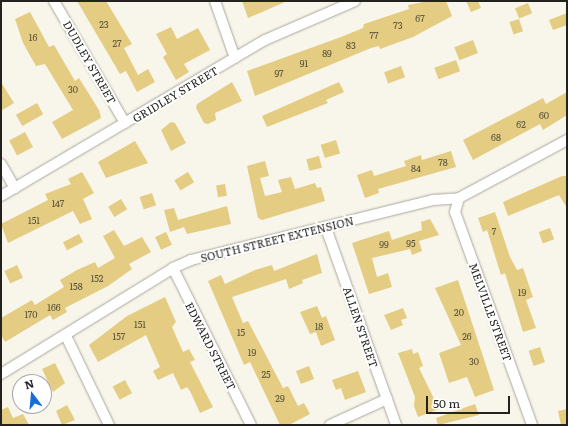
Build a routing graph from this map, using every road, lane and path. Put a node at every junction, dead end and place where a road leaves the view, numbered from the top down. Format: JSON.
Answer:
{"nodes":[{"id":1,"x":54,"y":1,"type":"edge"},
{"id":2,"x":215,"y":1,"type":"edge"},
{"id":3,"x":355,"y":1,"type":"edge"},
{"id":4,"x":235,"y":58,"type":"junction"},
{"id":5,"x":125,"y":123,"type":"junction"},
{"id":6,"x":567,"y":140,"type":"edge"},
{"id":7,"x":1,"y":164,"type":"edge"},
{"id":8,"x":15,"y":188,"type":"junction"},
{"id":9,"x":1,"y":196,"type":"edge"},
{"id":10,"x":459,"y":198,"type":"junction"},
{"id":11,"x":326,"y":228,"type":"junction"},
{"id":12,"x":173,"y":268,"type":"junction"},
{"id":13,"x":66,"y":336,"type":"junction"},
{"id":14,"x":1,"y":374,"type":"edge"},
{"id":15,"x":387,"y":399,"type":"junction"},
{"id":16,"x":109,"y":425,"type":"edge"},
{"id":17,"x":251,"y":425,"type":"edge"},
{"id":18,"x":330,"y":425,"type":"edge"},
{"id":19,"x":396,"y":425,"type":"edge"},
{"id":20,"x":532,"y":425,"type":"edge"}],
"edges":[{"from":1,"to":5,"type":"street","name":"DUDLEY STREET"},
{"from":2,"to":4,"type":"street"},
{"from":3,"to":4,"type":"street","name":"GRIDLEY STREET"},
{"from":4,"to":5,"type":"street","name":"GRIDLEY STREET"},
{"from":5,"to":8,"type":"street","name":"GRIDLEY STREET"},
{"from":6,"to":10,"type":"street","name":"SOUTH STREET EXTENSION"},
{"from":7,"to":8,"type":"street"},
{"from":8,"to":9,"type":"street","name":"GRIDLEY STREET"},
{"from":10,"to":11,"type":"street","name":"SOUTH STREET EXTENSION"},
{"from":10,"to":20,"type":"street","name":"MELVILLE STREET"},
{"from":11,"to":12,"type":"street","name":"SOUTH STREET EXTENSION"},
{"from":11,"to":15,"type":"street","name":"ALLEN STREET"},
{"from":12,"to":13,"type":"street","name":"SOUTH STREET EXTENSION"},
{"from":12,"to":17,"type":"street","name":"EDWARD STREET"},
{"from":13,"to":14,"type":"street","name":"SOUTH STREET EXTENSION"},
{"from":13,"to":16,"type":"street"},
{"from":15,"to":18,"type":"street"},
{"from":15,"to":19,"type":"street","name":"ALLEN STREET"}]}
